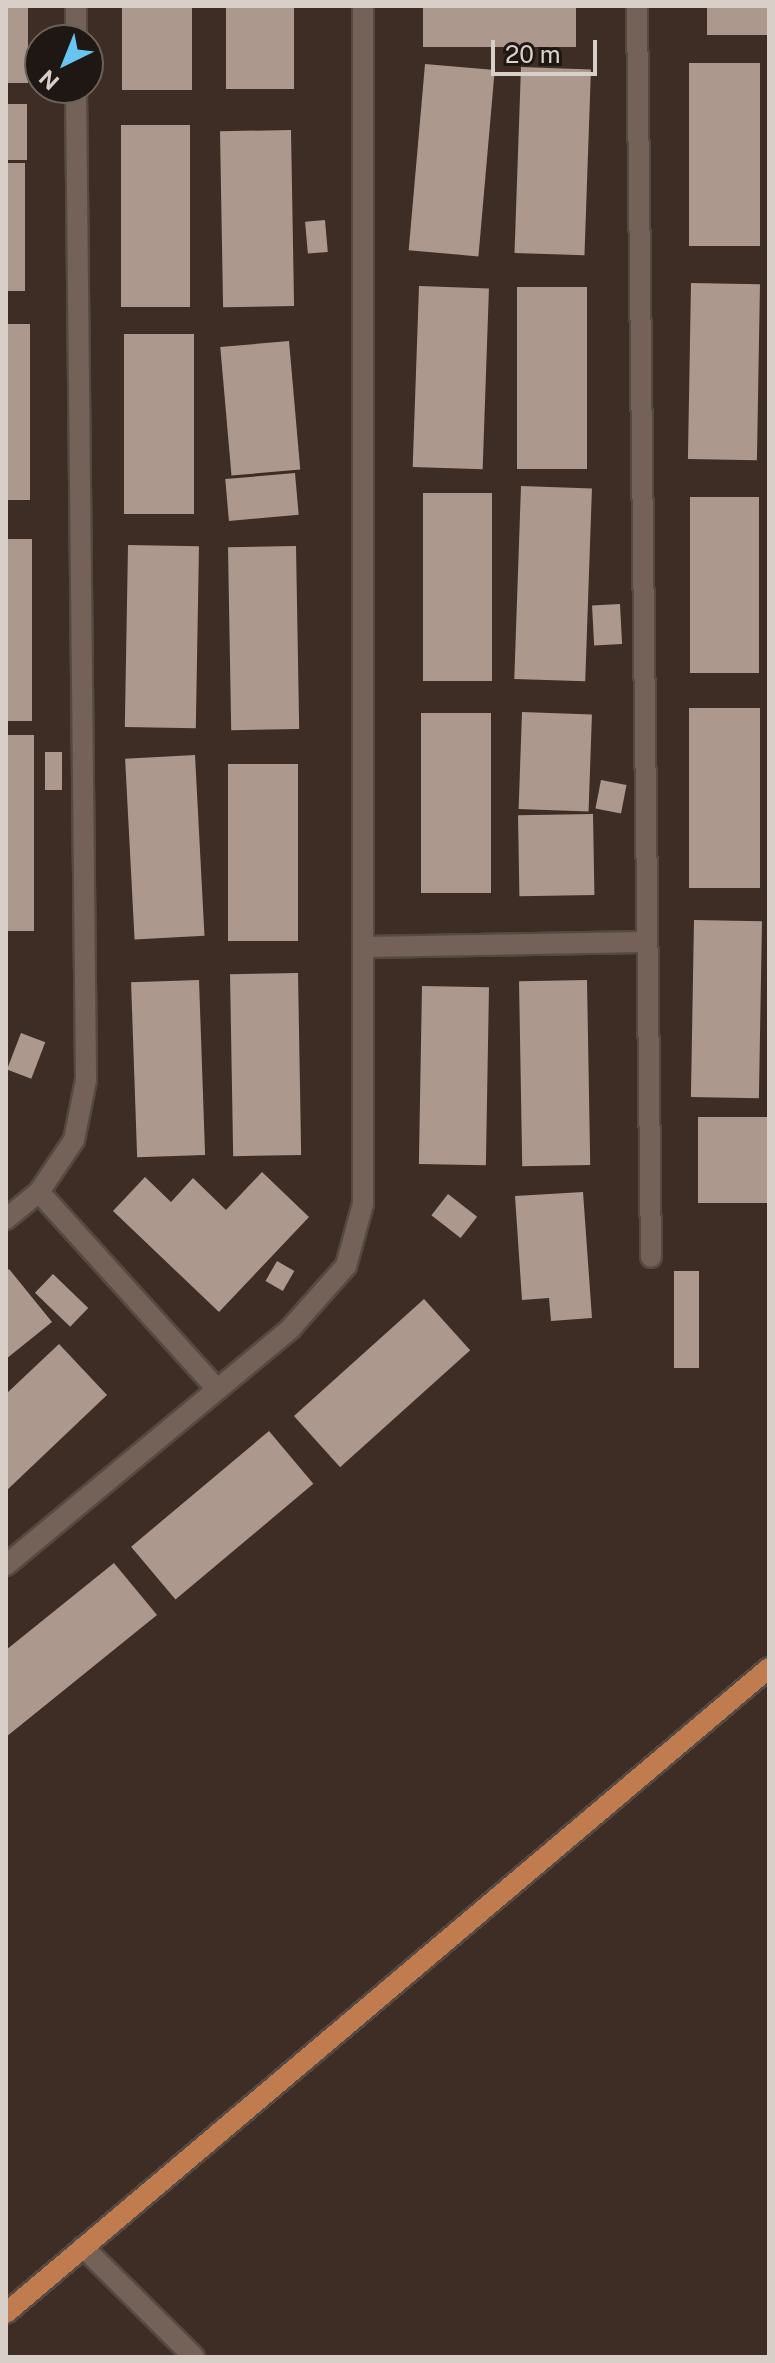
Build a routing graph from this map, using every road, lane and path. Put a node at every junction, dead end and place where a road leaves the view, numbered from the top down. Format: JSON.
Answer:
{"nodes":[{"id":1,"x":363,"y":6,"type":"edge"},
{"id":2,"x":637,"y":6,"type":"edge"},
{"id":3,"x":76,"y":104,"type":"edge"},
{"id":4,"x":647,"y":942,"type":"junction"},
{"id":5,"x":363,"y":947,"type":"junction"},
{"id":6,"x":39,"y":1192,"type":"junction"},
{"id":7,"x":6,"y":1219,"type":"edge"},
{"id":8,"x":651,"y":1257,"type":"dead end"},
{"id":9,"x":217,"y":1389,"type":"junction"},
{"id":10,"x":6,"y":1565,"type":"edge"},
{"id":11,"x":769,"y":1668,"type":"edge"},
{"id":12,"x":83,"y":2247,"type":"junction"},
{"id":13,"x":6,"y":2313,"type":"edge"},
{"id":14,"x":194,"y":2357,"type":"edge"}],
"edges":[{"from":1,"to":5,"type":"street"},
{"from":2,"to":4,"type":"street"},
{"from":3,"to":6,"type":"street"},
{"from":4,"to":5,"type":"street"},
{"from":4,"to":8,"type":"street"},
{"from":5,"to":9,"type":"street"},
{"from":6,"to":7,"type":"street"},
{"from":6,"to":9,"type":"street"},
{"from":9,"to":10,"type":"street"},
{"from":11,"to":12,"type":"main road"},
{"from":12,"to":13,"type":"main road"},
{"from":12,"to":14,"type":"street"}]}
